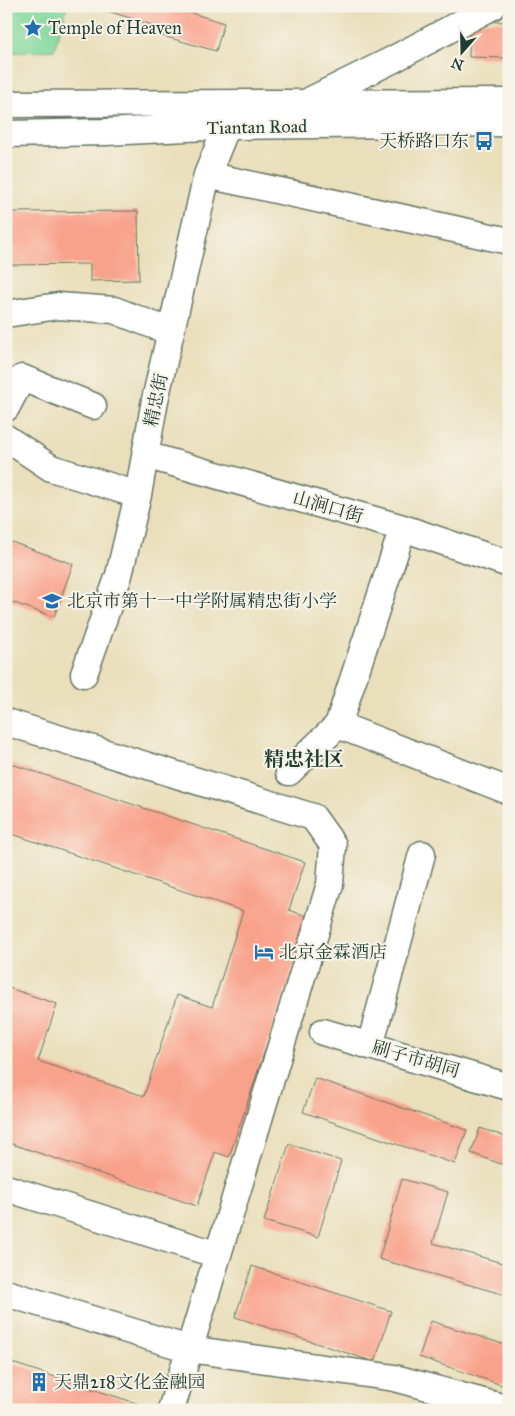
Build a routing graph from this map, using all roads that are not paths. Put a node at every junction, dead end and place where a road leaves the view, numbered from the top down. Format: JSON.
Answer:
{"nodes":[{"id":1,"x":492,"y":6,"type":"edge"},
{"id":2,"x":509,"y":102,"type":"edge"},
{"id":3,"x":306,"y":103,"type":"junction"},
{"id":4,"x":6,"y":104,"type":"edge"},
{"id":5,"x":509,"y":123,"type":"edge"},
{"id":6,"x":227,"y":126,"type":"junction"},
{"id":7,"x":6,"y":134,"type":"edge"},
{"id":8,"x":207,"y":175,"type":"junction"},
{"id":9,"x":509,"y":241,"type":"edge"},
{"id":10,"x":6,"y":314,"type":"edge"},
{"id":11,"x":171,"y":332,"type":"junction"},
{"id":12,"x":9,"y":395,"type":"edge"},
{"id":13,"x":93,"y":406,"type":"dead end"},
{"id":14,"x":8,"y":444,"type":"edge"},
{"id":15,"x":145,"y":455,"type":"junction"},
{"id":16,"x":138,"y":495,"type":"junction"},
{"id":17,"x":403,"y":528,"type":"junction"},
{"id":18,"x":509,"y":564,"type":"edge"},
{"id":19,"x":84,"y":674,"type":"dead end"},
{"id":20,"x":6,"y":722,"type":"edge"},
{"id":21,"x":338,"y":725,"type":"junction"},
{"id":22,"x":289,"y":772,"type":"dead end"},
{"id":23,"x":509,"y":791,"type":"edge"},
{"id":24,"x":422,"y":854,"type":"dead end"},
{"id":25,"x":323,"y":1032,"type":"dead end"},
{"id":26,"x":370,"y":1046,"type":"junction"},
{"id":27,"x":509,"y":1086,"type":"edge"},
{"id":28,"x":6,"y":1188,"type":"edge"},
{"id":29,"x":218,"y":1254,"type":"junction"},
{"id":30,"x":6,"y":1293,"type":"edge"},
{"id":31,"x":189,"y":1349,"type":"junction"},
{"id":32,"x":509,"y":1409,"type":"edge"},
{"id":33,"x":171,"y":1410,"type":"edge"}],
"edges":[{"from":1,"to":3,"type":"street"},
{"from":2,"to":3,"type":"street","name":"Tiantan Road"},
{"from":3,"to":4,"type":"street","name":"Tiantan Road"},
{"from":5,"to":6,"type":"street","name":"Tiantan Road"},
{"from":6,"to":7,"type":"street","name":"Tiantan Road"},
{"from":6,"to":8,"type":"street","name":"精忠街"},
{"from":8,"to":9,"type":"street"},
{"from":8,"to":11,"type":"street","name":"精忠街"},
{"from":10,"to":11,"type":"street"},
{"from":11,"to":15,"type":"street","name":"精忠街"},
{"from":12,"to":13,"type":"street"},
{"from":14,"to":16,"type":"street"},
{"from":15,"to":16,"type":"street","name":"精忠街"},
{"from":15,"to":17,"type":"street","name":"山涧口街"},
{"from":16,"to":19,"type":"street","name":"精忠街"},
{"from":17,"to":18,"type":"street","name":"山涧口街"},
{"from":17,"to":21,"type":"street"},
{"from":20,"to":29,"type":"street"},
{"from":21,"to":22,"type":"street"},
{"from":21,"to":23,"type":"street"},
{"from":24,"to":26,"type":"street"},
{"from":25,"to":26,"type":"street","name":"刷子市胡同"},
{"from":26,"to":27,"type":"street","name":"刷子市胡同"},
{"from":28,"to":29,"type":"street"},
{"from":29,"to":31,"type":"street"},
{"from":30,"to":31,"type":"street"},
{"from":31,"to":32,"type":"street"},
{"from":31,"to":33,"type":"street"}]}
